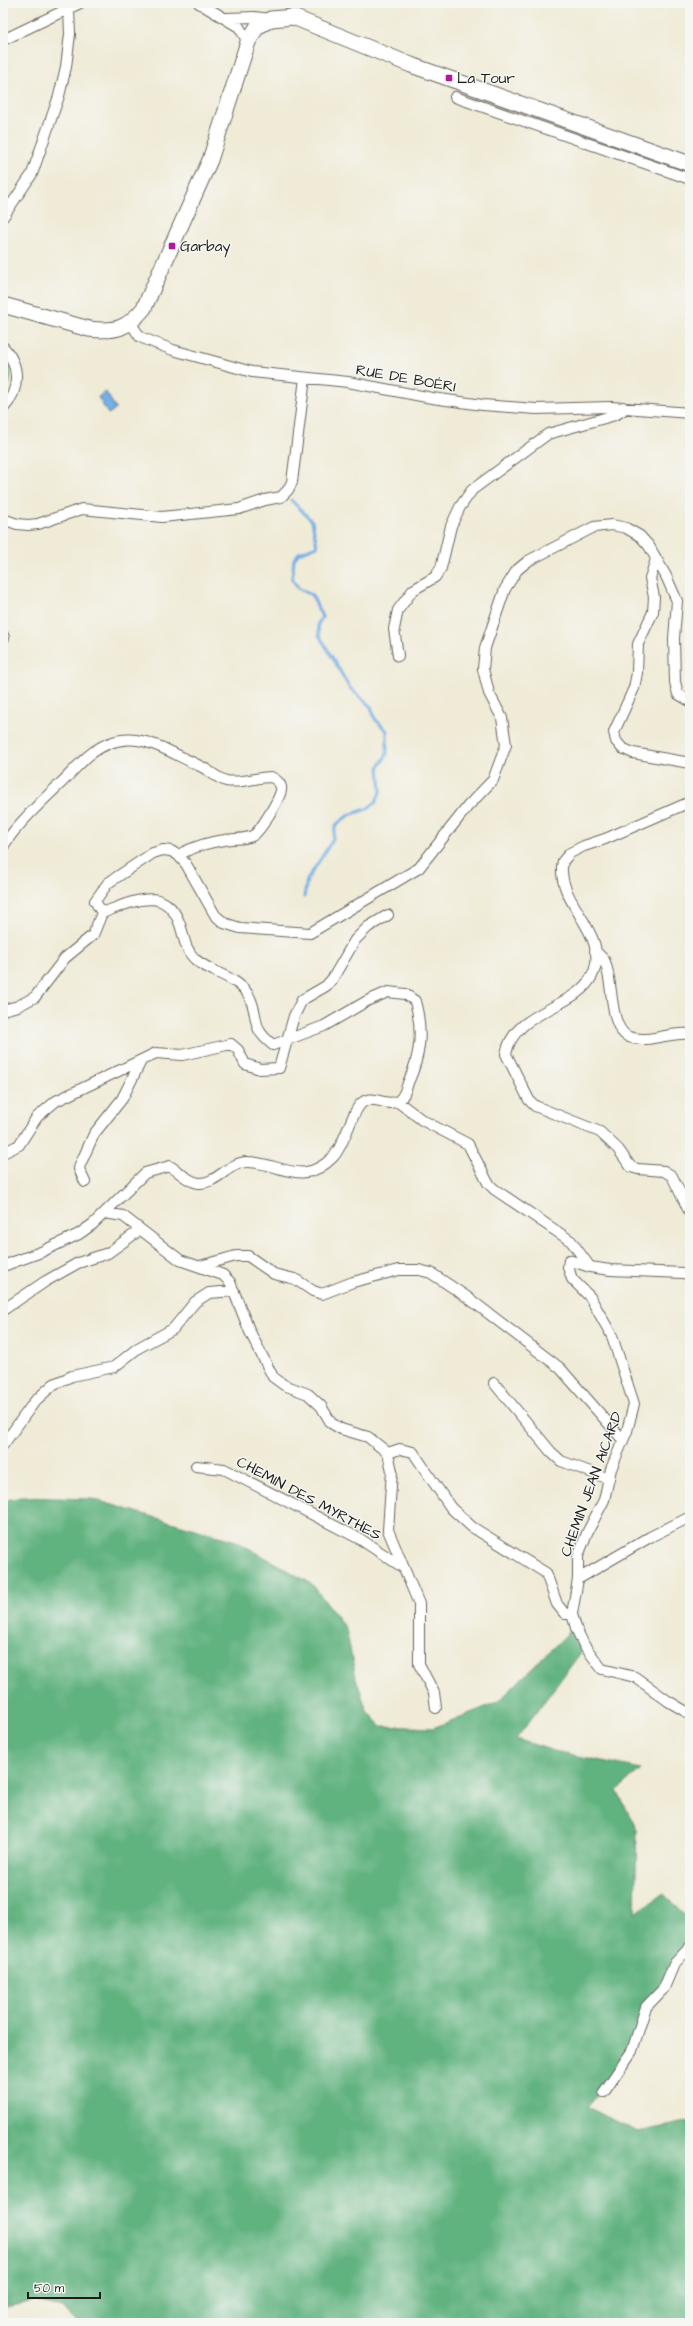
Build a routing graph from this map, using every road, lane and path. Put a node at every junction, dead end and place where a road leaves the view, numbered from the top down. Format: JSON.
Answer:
{"nodes":[{"id":1,"x":199,"y":3,"type":"edge"},
{"id":2,"x":76,"y":5,"type":"edge"},
{"id":3,"x":227,"y":18,"type":"junction"},
{"id":4,"x":272,"y":19,"type":"junction"},
{"id":5,"x":3,"y":40,"type":"edge"},
{"id":6,"x":248,"y":42,"type":"junction"},
{"id":7,"x":455,"y":97,"type":"dead end"},
{"id":8,"x":690,"y":164,"type":"edge"},
{"id":9,"x":690,"y":179,"type":"edge"},
{"id":10,"x":3,"y":217,"type":"edge"},
{"id":11,"x":3,"y":305,"type":"edge"},
{"id":12,"x":130,"y":322,"type":"junction"},
{"id":13,"x":3,"y":347,"type":"edge"},
{"id":14,"x":305,"y":378,"type":"junction"},
{"id":15,"x":623,"y":407,"type":"junction"},
{"id":16,"x":3,"y":409,"type":"edge"},
{"id":17,"x":690,"y":413,"type":"edge"},
{"id":18,"x":3,"y":519,"type":"edge"},
{"id":19,"x":656,"y":559,"type":"junction"},
{"id":20,"x":398,"y":656,"type":"dead end"},
{"id":21,"x":690,"y":701,"type":"edge"},
{"id":22,"x":690,"y":764,"type":"edge"},
{"id":23,"x":690,"y":802,"type":"edge"},
{"id":24,"x":3,"y":847,"type":"edge"},
{"id":25,"x":178,"y":855,"type":"junction"},
{"id":26,"x":102,"y":913,"type":"junction"},
{"id":27,"x":388,"y":915,"type":"dead end"},
{"id":28,"x":595,"y":951,"type":"junction"},
{"id":29,"x":3,"y":1010,"type":"edge"},
{"id":30,"x":690,"y":1034,"type":"edge"},
{"id":31,"x":287,"y":1041,"type":"junction"},
{"id":32,"x":141,"y":1060,"type":"junction"},
{"id":33,"x":398,"y":1102,"type":"junction"},
{"id":34,"x":3,"y":1153,"type":"edge"},
{"id":35,"x":85,"y":1182,"type":"dead end"},
{"id":36,"x":105,"y":1213,"type":"junction"},
{"id":37,"x":690,"y":1214,"type":"edge"},
{"id":38,"x":140,"y":1230,"type":"junction"},
{"id":39,"x":3,"y":1266,"type":"edge"},
{"id":40,"x":199,"y":1267,"type":"junction"},
{"id":41,"x":590,"y":1267,"type":"junction"},
{"id":42,"x":690,"y":1275,"type":"edge"},
{"id":43,"x":234,"y":1291,"type":"junction"},
{"id":44,"x":3,"y":1310,"type":"edge"},
{"id":45,"x":494,"y":1383,"type":"dead end"},
{"id":46,"x":623,"y":1440,"type":"junction"},
{"id":47,"x":3,"y":1445,"type":"edge"},
{"id":48,"x":388,"y":1453,"type":"junction"},
{"id":49,"x":196,"y":1466,"type":"dead end"},
{"id":50,"x":609,"y":1479,"type":"junction"},
{"id":51,"x":690,"y":1517,"type":"edge"},
{"id":52,"x":404,"y":1568,"type":"junction"},
{"id":53,"x":578,"y":1579,"type":"junction"},
{"id":54,"x":572,"y":1614,"type":"junction"},
{"id":55,"x":436,"y":1708,"type":"dead end"},
{"id":56,"x":690,"y":1714,"type":"edge"},
{"id":57,"x":690,"y":1947,"type":"edge"},
{"id":58,"x":604,"y":2092,"type":"dead end"}],
"edges":[{"from":1,"to":3,"type":"street"},
{"from":2,"to":5,"type":"street"},
{"from":2,"to":10,"type":"street"},
{"from":3,"to":4,"type":"street"},
{"from":3,"to":6,"type":"street"},
{"from":4,"to":6,"type":"main road"},
{"from":4,"to":8,"type":"main road"},
{"from":6,"to":12,"type":"main road"},
{"from":7,"to":9,"type":"street"},
{"from":11,"to":12,"type":"main road"},
{"from":12,"to":14,"type":"street","name":"RUE DE BOÉRI"},
{"from":13,"to":16,"type":"street"},
{"from":14,"to":15,"type":"street","name":"RUE DE BOÉRI"},
{"from":14,"to":18,"type":"street"},
{"from":15,"to":17,"type":"street","name":"RUE DE BOÉRI"},
{"from":15,"to":20,"type":"street"},
{"from":19,"to":21,"type":"street"},
{"from":19,"to":22,"type":"street"},
{"from":19,"to":25,"type":"street"},
{"from":23,"to":28,"type":"street"},
{"from":24,"to":25,"type":"street"},
{"from":25,"to":26,"type":"street"},
{"from":26,"to":29,"type":"street"},
{"from":26,"to":31,"type":"street"},
{"from":27,"to":31,"type":"street"},
{"from":28,"to":30,"type":"street"},
{"from":28,"to":37,"type":"street"},
{"from":31,"to":32,"type":"street"},
{"from":31,"to":33,"type":"street"},
{"from":32,"to":34,"type":"street"},
{"from":32,"to":35,"type":"street"},
{"from":33,"to":36,"type":"street"},
{"from":33,"to":41,"type":"street"},
{"from":36,"to":38,"type":"street"},
{"from":36,"to":39,"type":"street"},
{"from":38,"to":40,"type":"street"},
{"from":38,"to":44,"type":"street"},
{"from":40,"to":43,"type":"street"},
{"from":40,"to":46,"type":"street"},
{"from":41,"to":42,"type":"street"},
{"from":41,"to":46,"type":"street","name":"CHEMIN JEAN AICARD"},
{"from":43,"to":47,"type":"street"},
{"from":43,"to":48,"type":"street"},
{"from":45,"to":50,"type":"street"},
{"from":46,"to":50,"type":"street","name":"CHEMIN JEAN AICARD"},
{"from":48,"to":52,"type":"street"},
{"from":48,"to":54,"type":"street"},
{"from":49,"to":52,"type":"street","name":"CHEMIN DES MYRTHES"},
{"from":50,"to":53,"type":"street","name":"CHEMIN JEAN AICARD"},
{"from":51,"to":53,"type":"street"},
{"from":52,"to":55,"type":"street"},
{"from":53,"to":54,"type":"street","name":"CHEMIN JEAN AICARD"},
{"from":54,"to":56,"type":"street"},
{"from":57,"to":58,"type":"street"}]}
